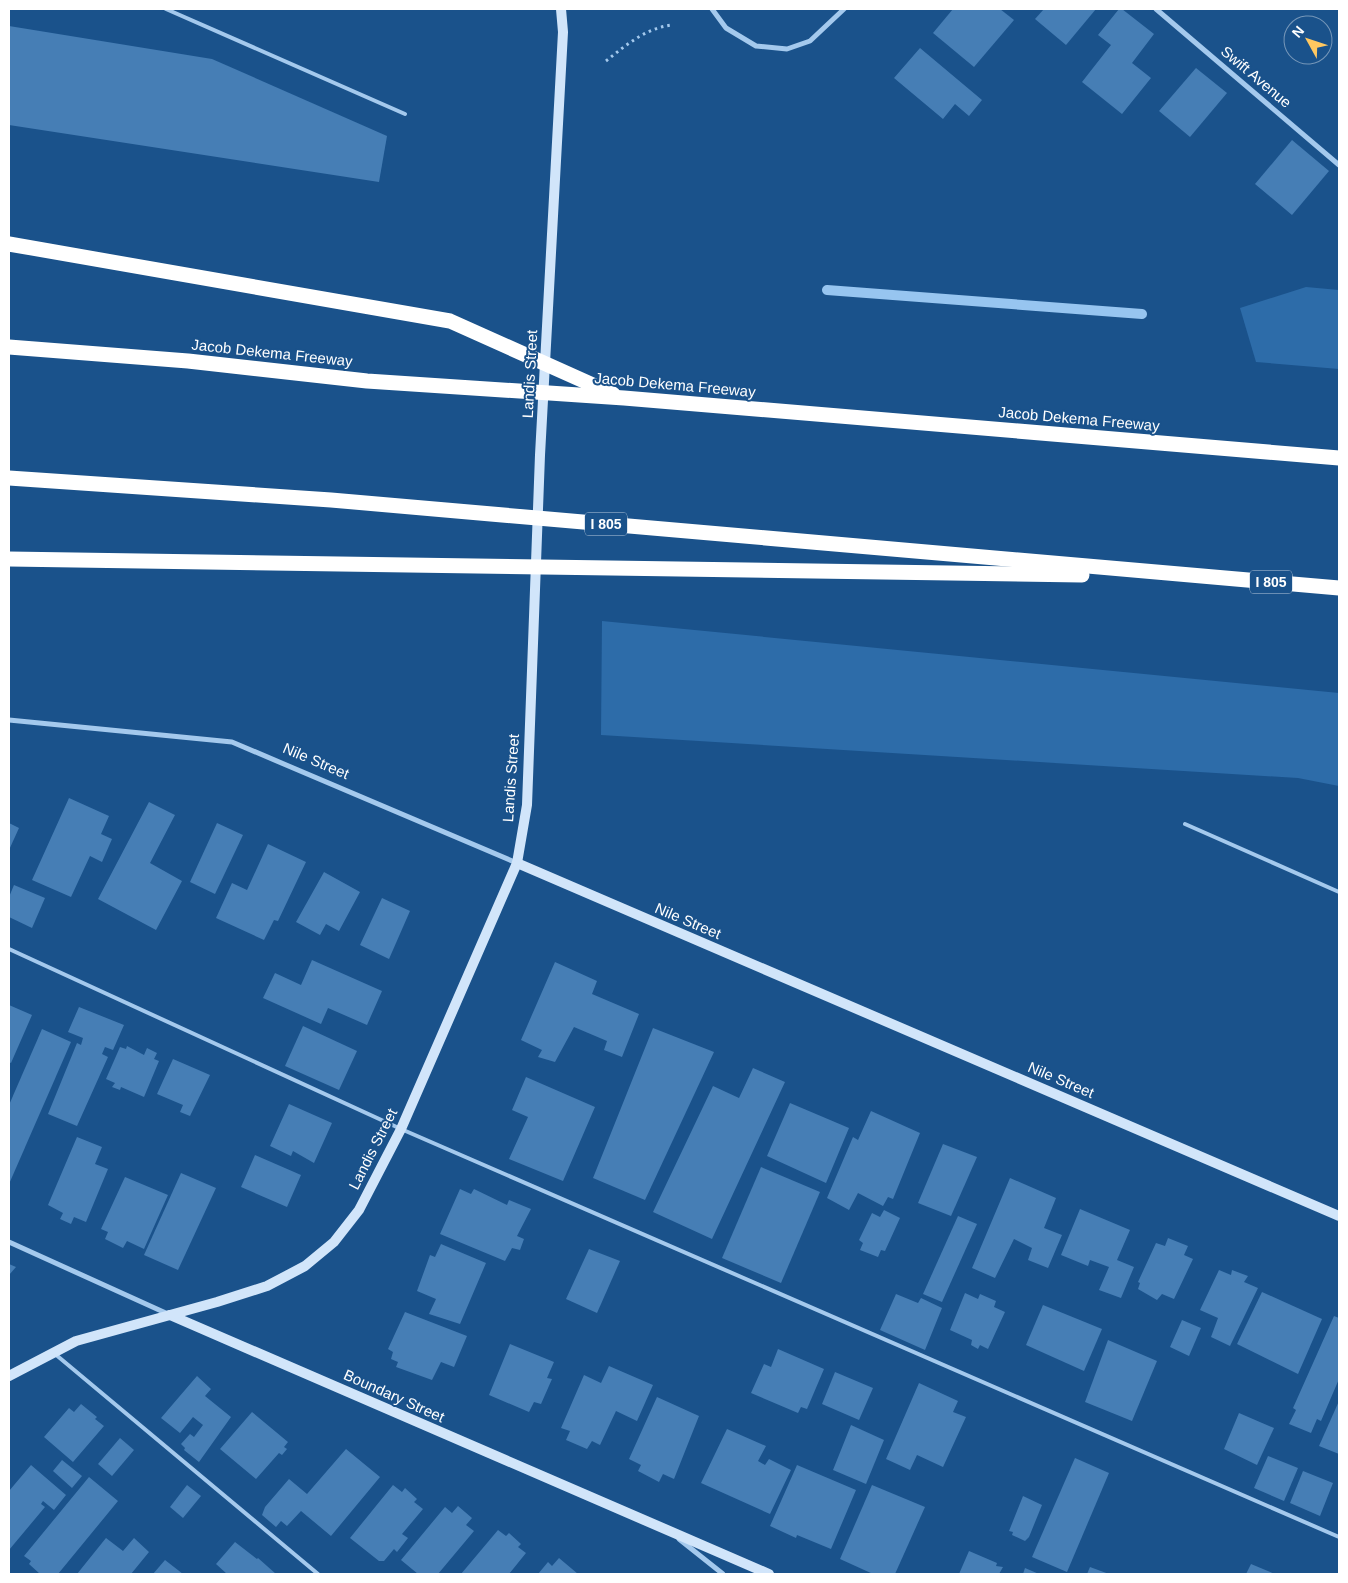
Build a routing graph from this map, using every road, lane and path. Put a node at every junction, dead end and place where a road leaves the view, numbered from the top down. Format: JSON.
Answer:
{"nodes":[{"id":1,"x":166,"y":9,"type":"edge"},
{"id":2,"x":561,"y":9,"type":"edge"},
{"id":3,"x":712,"y":9,"type":"edge"},
{"id":4,"x":844,"y":9,"type":"edge"},
{"id":5,"x":1156,"y":9,"type":"edge"},
{"id":6,"x":672,"y":25,"type":"dead end"},
{"id":7,"x":606,"y":61,"type":"dead end"},
{"id":8,"x":405,"y":114,"type":"dead end"},
{"id":9,"x":1339,"y":165,"type":"edge"},
{"id":10,"x":9,"y":244,"type":"edge"},
{"id":11,"x":9,"y":347,"type":"edge"},
{"id":12,"x":624,"y":398,"type":"junction"},
{"id":13,"x":1339,"y":458,"type":"edge"},
{"id":14,"x":9,"y":478,"type":"edge"},
{"id":15,"x":9,"y":559,"type":"edge"},
{"id":16,"x":1202,"y":576,"type":"junction"},
{"id":17,"x":1339,"y":588,"type":"edge"},
{"id":18,"x":9,"y":720,"type":"edge"},
{"id":19,"x":1185,"y":824,"type":"dead end"},
{"id":20,"x":516,"y":863,"type":"junction"},
{"id":21,"x":1339,"y":892,"type":"edge"},
{"id":22,"x":9,"y":949,"type":"edge"},
{"id":23,"x":401,"y":1128,"type":"junction"},
{"id":24,"x":1339,"y":1216,"type":"edge"},
{"id":25,"x":9,"y":1242,"type":"edge"},
{"id":26,"x":170,"y":1315,"type":"junction"},
{"id":27,"x":53,"y":1353,"type":"junction"},
{"id":28,"x":9,"y":1376,"type":"edge"},
{"id":29,"x":673,"y":1534,"type":"junction"},
{"id":30,"x":1339,"y":1537,"type":"edge"},
{"id":31,"x":318,"y":1574,"type":"edge"},
{"id":32,"x":722,"y":1574,"type":"edge"},
{"id":33,"x":769,"y":1574,"type":"edge"}],
"edges":[{"from":1,"to":8,"type":"lane"},
{"from":2,"to":20,"type":"main road","name":"Landis Street"},
{"from":3,"to":4,"type":"street"},
{"from":5,"to":9,"type":"street","name":"Swift Avenue"},
{"from":6,"to":7,"type":"path"},
{"from":10,"to":12,"type":"highway"},
{"from":11,"to":12,"type":"highway","name":"Jacob Dekema Freeway"},
{"from":12,"to":13,"type":"highway","name":"Jacob Dekema Freeway"},
{"from":14,"to":16,"type":"highway","number":"I 805"},
{"from":15,"to":16,"type":"highway"},
{"from":16,"to":17,"type":"highway","number":"I 805"},
{"from":18,"to":20,"type":"street","name":"Nile Street"},
{"from":19,"to":21,"type":"lane"},
{"from":20,"to":23,"type":"main road","name":"Landis Street"},
{"from":20,"to":24,"type":"main road","name":"Nile Street"},
{"from":22,"to":23,"type":"lane"},
{"from":23,"to":26,"type":"main road","name":"Landis Street"},
{"from":23,"to":30,"type":"lane"},
{"from":25,"to":26,"type":"street","name":"Boundary Street"},
{"from":26,"to":27,"type":"main road","name":"Landis Street"},
{"from":26,"to":29,"type":"main road","name":"Boundary Street"},
{"from":27,"to":28,"type":"main road","name":"Landis Street"},
{"from":27,"to":31,"type":"lane"},
{"from":29,"to":32,"type":"street"},
{"from":29,"to":33,"type":"main road","name":"Boundary Street"}]}
